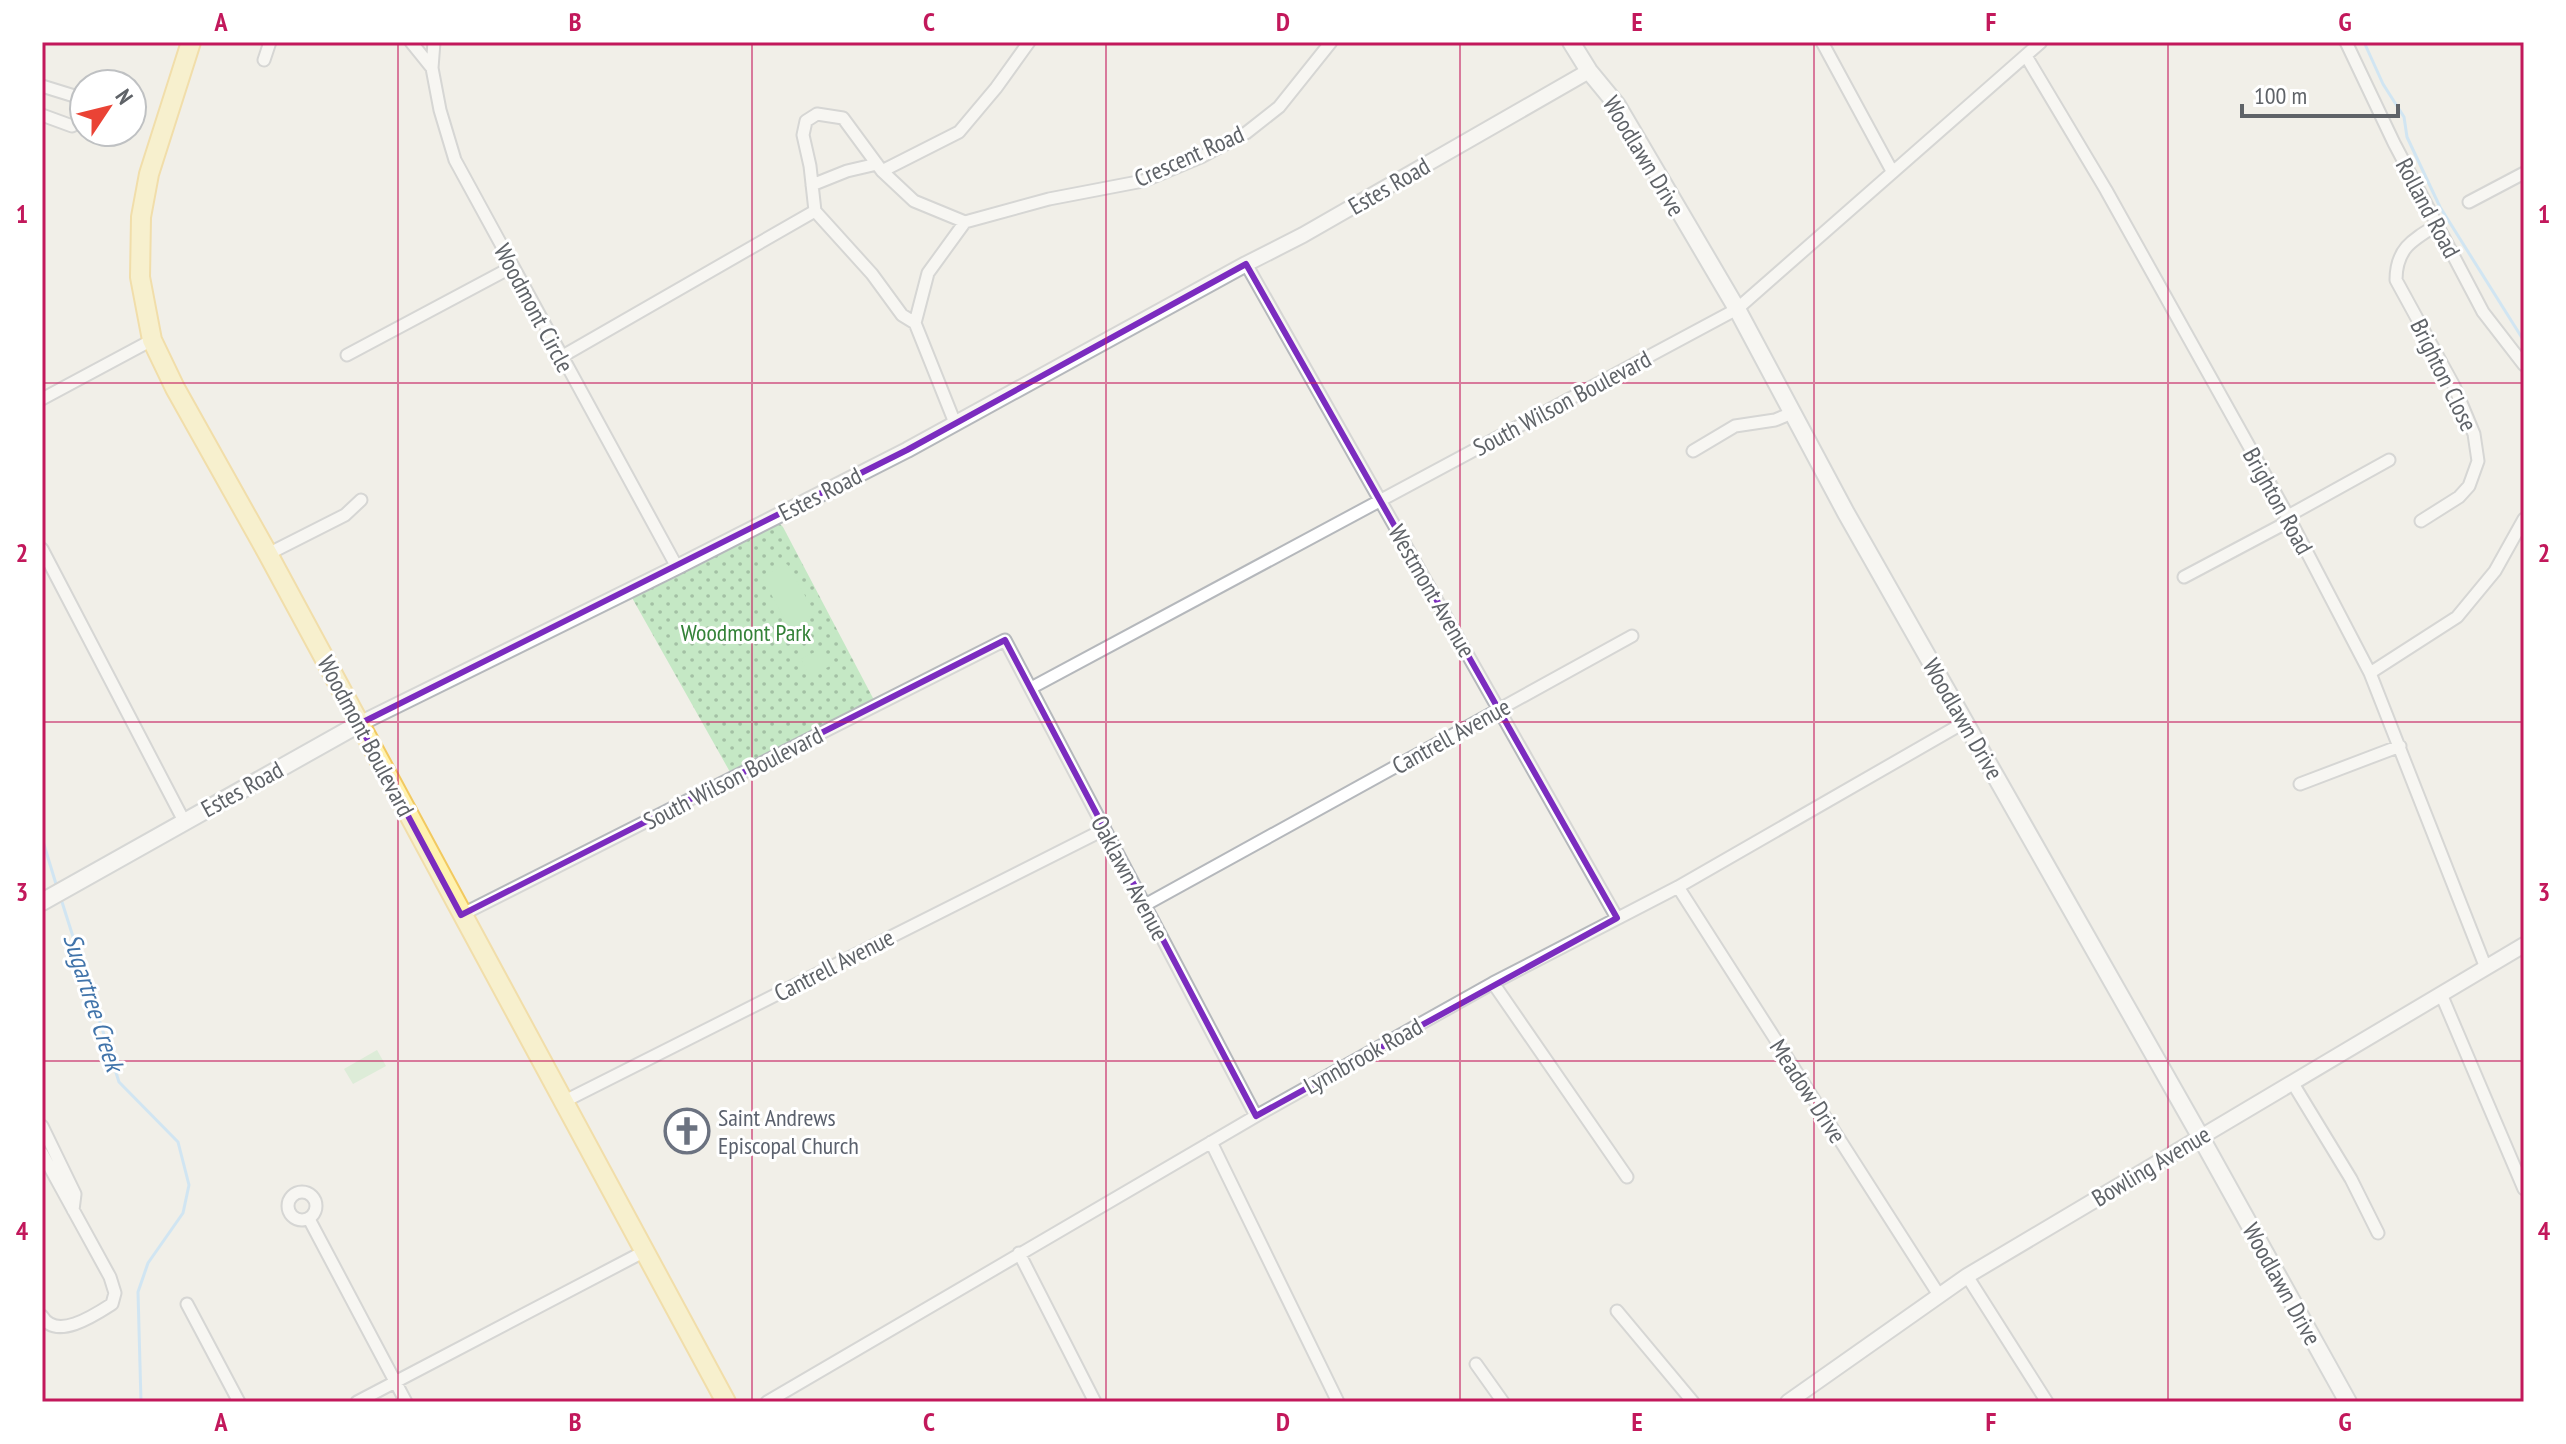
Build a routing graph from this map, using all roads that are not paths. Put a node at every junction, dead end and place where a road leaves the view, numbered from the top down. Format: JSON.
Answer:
{"nodes":[{"id":1,"x":191,"y":42,"type":"edge"},
{"id":2,"x":270,"y":42,"type":"edge"},
{"id":3,"x":411,"y":42,"type":"edge"},
{"id":4,"x":434,"y":42,"type":"edge"},
{"id":5,"x":1029,"y":42,"type":"edge"},
{"id":6,"x":1331,"y":42,"type":"edge"},
{"id":7,"x":1571,"y":42,"type":"edge"},
{"id":8,"x":1822,"y":42,"type":"edge"},
{"id":9,"x":2041,"y":42,"type":"edge"},
{"id":10,"x":2346,"y":42,"type":"edge"},
{"id":11,"x":2026,"y":56,"type":"junction"},
{"id":12,"x":264,"y":60,"type":"dead end"},
{"id":13,"x":432,"y":68,"type":"junction"},
{"id":14,"x":1589,"y":71,"type":"junction"},
{"id":15,"x":42,"y":86,"type":"edge"},
{"id":16,"x":68,"y":94,"type":"edge"},
{"id":17,"x":42,"y":115,"type":"edge"},
{"id":18,"x":68,"y":125,"type":"edge"},
{"id":19,"x":880,"y":168,"type":"junction"},
{"id":20,"x":1892,"y":171,"type":"junction"},
{"id":21,"x":2524,"y":173,"type":"edge"},
{"id":22,"x":812,"y":185,"type":"junction"},
{"id":23,"x":2469,"y":202,"type":"dead end"},
{"id":24,"x":815,"y":211,"type":"junction"},
{"id":25,"x":965,"y":222,"type":"junction"},
{"id":26,"x":2437,"y":225,"type":"junction"},
{"id":27,"x":1246,"y":264,"type":"junction"},
{"id":28,"x":512,"y":267,"type":"junction"},
{"id":29,"x":1737,"y":309,"type":"junction"},
{"id":30,"x":915,"y":323,"type":"junction"},
{"id":31,"x":152,"y":340,"type":"junction"},
{"id":32,"x":347,"y":355,"type":"dead end"},
{"id":33,"x":561,"y":357,"type":"junction"},
{"id":34,"x":2524,"y":365,"type":"edge"},
{"id":35,"x":42,"y":399,"type":"edge"},
{"id":36,"x":1792,"y":413,"type":"junction"},
{"id":37,"x":955,"y":423,"type":"junction"},
{"id":38,"x":1693,"y":451,"type":"dead end"},
{"id":39,"x":2389,"y":460,"type":"dead end"},
{"id":40,"x":361,"y":500,"type":"dead end"},
{"id":41,"x":1381,"y":502,"type":"junction"},
{"id":42,"x":2288,"y":516,"type":"junction"},
{"id":43,"x":2524,"y":519,"type":"edge"},
{"id":44,"x":2421,"y":521,"type":"dead end"},
{"id":45,"x":42,"y":549,"type":"edge"},
{"id":46,"x":268,"y":554,"type":"junction"},
{"id":47,"x":677,"y":567,"type":"junction"},
{"id":48,"x":2184,"y":577,"type":"dead end"},
{"id":49,"x":1632,"y":636,"type":"dead end"},
{"id":50,"x":1005,"y":640,"type":"joint"},
{"id":51,"x":2370,"y":673,"type":"junction"},
{"id":52,"x":1031,"y":688,"type":"junction"},
{"id":53,"x":1500,"y":709,"type":"junction"},
{"id":54,"x":1965,"y":722,"type":"junction"},
{"id":55,"x":359,"y":724,"type":"junction"},
{"id":56,"x":2400,"y":746,"type":"junction"},
{"id":57,"x":2300,"y":784,"type":"dead end"},
{"id":58,"x":184,"y":821,"type":"junction"},
{"id":59,"x":1105,"y":829,"type":"junction"},
{"id":60,"x":1678,"y":887,"type":"junction"},
{"id":61,"x":42,"y":902,"type":"edge"},
{"id":62,"x":1145,"y":905,"type":"junction"},
{"id":63,"x":461,"y":915,"type":"junction"},
{"id":64,"x":1617,"y":918,"type":"junction"},
{"id":65,"x":2524,"y":945,"type":"edge"},
{"id":66,"x":2486,"y":968,"type":"junction"},
{"id":67,"x":1493,"y":983,"type":"junction"},
{"id":68,"x":2441,"y":994,"type":"junction"},
{"id":69,"x":2292,"y":1082,"type":"junction"},
{"id":70,"x":563,"y":1102,"type":"junction"},
{"id":71,"x":1256,"y":1116,"type":"junction"},
{"id":72,"x":42,"y":1126,"type":"edge"},
{"id":73,"x":2200,"y":1136,"type":"junction"},
{"id":74,"x":1211,"y":1142,"type":"junction"},
{"id":75,"x":55,"y":1149,"type":"junction"},
{"id":76,"x":43,"y":1155,"type":"edge"},
{"id":77,"x":1627,"y":1177,"type":"dead end"},
{"id":78,"x":2524,"y":1189,"type":"edge"},
{"id":79,"x":73,"y":1210,"type":"junction"},
{"id":80,"x":309,"y":1219,"type":"dead end"},
{"id":81,"x":2378,"y":1233,"type":"dead end"},
{"id":82,"x":645,"y":1251,"type":"junction"},
{"id":83,"x":1019,"y":1253,"type":"junction"},
{"id":84,"x":1967,"y":1276,"type":"junction"},
{"id":85,"x":1939,"y":1295,"type":"junction"},
{"id":86,"x":187,"y":1304,"type":"dead end"},
{"id":87,"x":1617,"y":1311,"type":"dead end"},
{"id":88,"x":42,"y":1316,"type":"edge"},
{"id":89,"x":1476,"y":1364,"type":"dead end"},
{"id":90,"x":395,"y":1383,"type":"junction"},
{"id":91,"x":239,"y":1402,"type":"edge"},
{"id":92,"x":357,"y":1402,"type":"edge"},
{"id":93,"x":406,"y":1402,"type":"edge"},
{"id":94,"x":725,"y":1402,"type":"edge"},
{"id":95,"x":767,"y":1402,"type":"edge"},
{"id":96,"x":1095,"y":1402,"type":"edge"},
{"id":97,"x":1338,"y":1402,"type":"edge"},
{"id":98,"x":1503,"y":1402,"type":"edge"},
{"id":99,"x":1693,"y":1402,"type":"edge"},
{"id":100,"x":1788,"y":1402,"type":"edge"},
{"id":101,"x":2047,"y":1402,"type":"edge"},
{"id":102,"x":2348,"y":1402,"type":"edge"}],
"edges":[{"from":1,"to":31,"type":"main road","name":"Woodmont Boulevard"},
{"from":2,"to":12,"type":"street"},
{"from":3,"to":13,"type":"street","name":"Woodmont Circle"},
{"from":4,"to":13,"type":"street"},
{"from":5,"to":19,"type":"street"},
{"from":6,"to":25,"type":"street","name":"Crescent Road"},
{"from":7,"to":14,"type":"main road","name":"Woodlawn Drive"},
{"from":8,"to":20,"type":"street"},
{"from":9,"to":11,"type":"street","name":"South Wilson Boulevard"},
{"from":10,"to":26,"type":"street","name":"Rolland Road"},
{"from":11,"to":20,"type":"street","name":"South Wilson Boulevard"},
{"from":11,"to":42,"type":"street","name":"Brighton Road"},
{"from":13,"to":28,"type":"street","name":"Woodmont Circle"},
{"from":14,"to":27,"type":"street","name":"Estes Road"},
{"from":14,"to":29,"type":"main road","name":"Woodlawn Drive"},
{"from":15,"to":16,"type":"street"},
{"from":17,"to":18,"type":"street"},
{"from":19,"to":22,"type":"street"},
{"from":19,"to":22,"type":"street"},
{"from":19,"to":25,"type":"street"},
{"from":20,"to":29,"type":"street","name":"South Wilson Boulevard"},
{"from":21,"to":23,"type":"street"},
{"from":22,"to":24,"type":"street"},
{"from":24,"to":30,"type":"street"},
{"from":24,"to":33,"type":"street"},
{"from":25,"to":30,"type":"street"},
{"from":26,"to":34,"type":"street","name":"Rolland Road"},
{"from":26,"to":44,"type":"street","name":"Brighton Close"},
{"from":27,"to":37,"type":"street","name":"Estes Road"},
{"from":27,"to":41,"type":"street","name":"Westmont Avenue"},
{"from":28,"to":32,"type":"street"},
{"from":28,"to":33,"type":"street","name":"Woodmont Circle"},
{"from":29,"to":36,"type":"main road","name":"Woodlawn Drive"},
{"from":29,"to":41,"type":"street","name":"South Wilson Boulevard"},
{"from":30,"to":37,"type":"street"},
{"from":31,"to":35,"type":"street"},
{"from":31,"to":46,"type":"main road","name":"Woodmont Boulevard"},
{"from":33,"to":47,"type":"street","name":"Woodmont Circle"},
{"from":36,"to":38,"type":"street"},
{"from":36,"to":54,"type":"main road","name":"Woodlawn Drive"},
{"from":37,"to":47,"type":"street","name":"Estes Road"},
{"from":39,"to":42,"type":"street"},
{"from":40,"to":46,"type":"street"},
{"from":41,"to":52,"type":"street","name":"South Wilson Boulevard"},
{"from":41,"to":53,"type":"street","name":"Westmont Avenue"},
{"from":42,"to":48,"type":"street"},
{"from":42,"to":51,"type":"street","name":"Brighton Road"},
{"from":43,"to":51,"type":"street"},
{"from":45,"to":58,"type":"street"},
{"from":46,"to":55,"type":"main road","name":"Woodmont Boulevard"},
{"from":47,"to":55,"type":"street","name":"Estes Road"},
{"from":49,"to":53,"type":"street","name":"Cantrell Avenue"},
{"from":50,"to":52,"type":"street","name":"Oaklawn Avenue"},
{"from":50,"to":63,"type":"street","name":"South Wilson Boulevard"},
{"from":51,"to":56,"type":"street","name":"Brighton Road"},
{"from":52,"to":59,"type":"street","name":"Oaklawn Avenue"},
{"from":53,"to":62,"type":"street","name":"Cantrell Avenue"},
{"from":53,"to":64,"type":"street","name":"Westmont Avenue"},
{"from":54,"to":60,"type":"street","name":"Lynnbrook Road"},
{"from":54,"to":73,"type":"main road","name":"Woodlawn Drive"},
{"from":55,"to":58,"type":"main road","name":"Estes Road"},
{"from":55,"to":63,"type":"main road","name":"Woodmont Boulevard"},
{"from":56,"to":57,"type":"street"},
{"from":56,"to":66,"type":"street","name":"Brighton Road"},
{"from":58,"to":61,"type":"main road","name":"Estes Road"},
{"from":59,"to":62,"type":"street","name":"Oaklawn Avenue"},
{"from":59,"to":70,"type":"street","name":"Cantrell Avenue"},
{"from":60,"to":64,"type":"street","name":"Lynnbrook Road"},
{"from":60,"to":85,"type":"street","name":"Meadow Drive"},
{"from":62,"to":71,"type":"street","name":"Oaklawn Avenue"},
{"from":63,"to":70,"type":"main road","name":"Woodmont Boulevard"},
{"from":64,"to":67,"type":"street","name":"Lynnbrook Road"},
{"from":65,"to":66,"type":"street","name":"Bowling Avenue"},
{"from":66,"to":68,"type":"street","name":"Bowling Avenue"},
{"from":67,"to":71,"type":"street","name":"Lynnbrook Road"},
{"from":67,"to":77,"type":"street"},
{"from":68,"to":69,"type":"street","name":"Bowling Avenue"},
{"from":68,"to":78,"type":"street"},
{"from":69,"to":73,"type":"street","name":"Bowling Avenue"},
{"from":69,"to":81,"type":"street"},
{"from":70,"to":82,"type":"main road","name":"Woodmont Boulevard"},
{"from":71,"to":74,"type":"street","name":"Lynnbrook Road"},
{"from":72,"to":75,"type":"street"},
{"from":73,"to":84,"type":"street","name":"Bowling Avenue"},
{"from":73,"to":102,"type":"main road","name":"Woodlawn Drive"},
{"from":74,"to":83,"type":"street","name":"Lynnbrook Road"},
{"from":74,"to":97,"type":"street"},
{"from":75,"to":76,"type":"street"},
{"from":75,"to":79,"type":"street"},
{"from":76,"to":79,"type":"street"},
{"from":79,"to":88,"type":"street"},
{"from":80,"to":90,"type":"street"},
{"from":82,"to":90,"type":"street"},
{"from":82,"to":94,"type":"main road","name":"Woodmont Boulevard"},
{"from":83,"to":95,"type":"street","name":"Lynnbrook Road"},
{"from":83,"to":96,"type":"street"},
{"from":84,"to":85,"type":"street","name":"Bowling Avenue"},
{"from":84,"to":101,"type":"street"},
{"from":85,"to":100,"type":"street","name":"Bowling Avenue"},
{"from":86,"to":91,"type":"street"},
{"from":87,"to":99,"type":"street"},
{"from":89,"to":98,"type":"street"},
{"from":90,"to":92,"type":"street"},
{"from":90,"to":93,"type":"street"}]}
